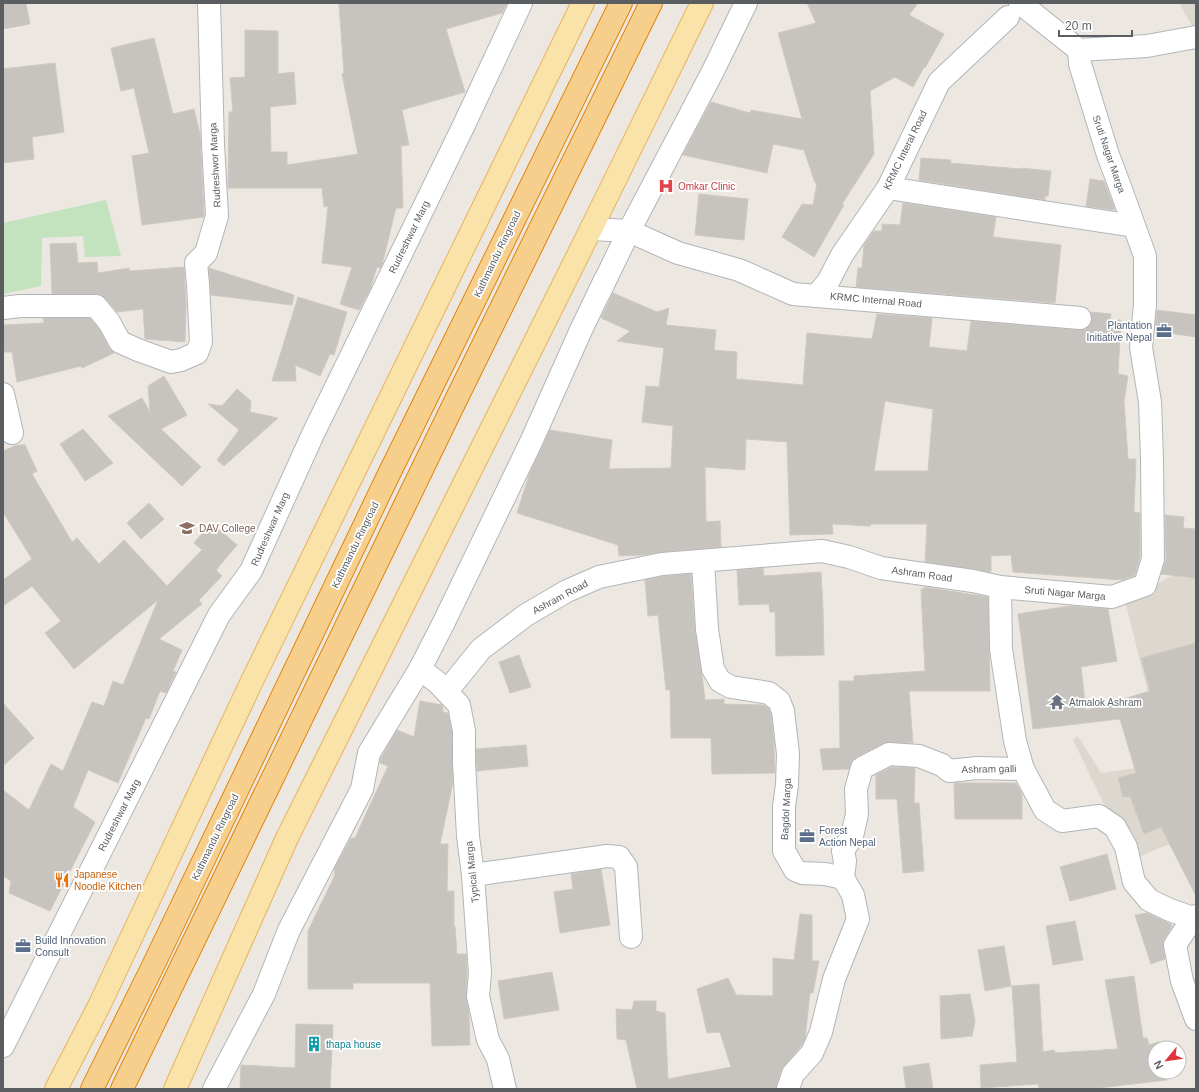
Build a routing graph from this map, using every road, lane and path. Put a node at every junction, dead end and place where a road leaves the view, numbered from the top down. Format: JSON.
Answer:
{"nodes":[{"id":1,"x":209,"y":3,"type":"edge"},
{"id":2,"x":521,"y":3,"type":"edge"},
{"id":3,"x":583,"y":3,"type":"edge"},
{"id":4,"x":621,"y":3,"type":"edge"},
{"id":5,"x":650,"y":3,"type":"edge"},
{"id":6,"x":702,"y":3,"type":"edge"},
{"id":7,"x":746,"y":3,"type":"edge"},
{"id":8,"x":1014,"y":10,"type":"edge"},
{"id":9,"x":1196,"y":37,"type":"edge"},
{"id":10,"x":1079,"y":50,"type":"junction"},
{"id":11,"x":888,"y":188,"type":"junction"},
{"id":12,"x":1134,"y":226,"type":"junction"},
{"id":13,"x":591,"y":229,"type":"junction"},
{"id":14,"x":629,"y":231,"type":"junction"},
{"id":15,"x":816,"y":296,"type":"junction"},
{"id":16,"x":3,"y":308,"type":"edge"},
{"id":17,"x":1080,"y":318,"type":"dead end"},
{"id":18,"x":3,"y":394,"type":"edge"},
{"id":19,"x":12,"y":433,"type":"dead end"},
{"id":20,"x":703,"y":561,"type":"junction"},
{"id":21,"x":1000,"y":587,"type":"junction"},
{"id":22,"x":420,"y":669,"type":"junction"},
{"id":23,"x":447,"y":691,"type":"junction"},
{"id":24,"x":1023,"y":769,"type":"junction"},
{"id":25,"x":473,"y":875,"type":"junction"},
{"id":26,"x":844,"y":878,"type":"junction"},
{"id":27,"x":1194,"y":917,"type":"edge"},
{"id":28,"x":631,"y":936,"type":"dead end"},
{"id":29,"x":1196,"y":1019,"type":"edge"},
{"id":30,"x":3,"y":1046,"type":"edge"},
{"id":31,"x":56,"y":1089,"type":"edge"},
{"id":32,"x":92,"y":1089,"type":"edge"},
{"id":33,"x":122,"y":1089,"type":"edge"},
{"id":34,"x":175,"y":1089,"type":"edge"},
{"id":35,"x":214,"y":1089,"type":"edge"},
{"id":36,"x":505,"y":1089,"type":"edge"},
{"id":37,"x":788,"y":1089,"type":"edge"}],
"edges":[{"from":1,"to":16,"type":"street","name":"Rudreshwor Marga"},
{"from":2,"to":30,"type":"street","name":"Rudreshwar Marg"},
{"from":3,"to":31,"type":"main road"},
{"from":4,"to":32,"type":"highway","name":"Kathmandu Ringroad"},
{"from":5,"to":33,"type":"highway"},
{"from":6,"to":13,"type":"main road"},
{"from":7,"to":14,"type":"street"},
{"from":8,"to":10,"type":"street"},
{"from":8,"to":11,"type":"street","name":"KRMC Interal Road"},
{"from":9,"to":10,"type":"street"},
{"from":10,"to":12,"type":"street","name":"Sruti Nagar Marga"},
{"from":11,"to":12,"type":"street"},
{"from":11,"to":15,"type":"street","name":"KRMC Interal Road"},
{"from":12,"to":21,"type":"street","name":"Sruti Nagar Marga"},
{"from":13,"to":14,"type":"street"},
{"from":13,"to":34,"type":"main road"},
{"from":14,"to":15,"type":"street","name":"KRMC Internal Road"},
{"from":14,"to":22,"type":"street"},
{"from":15,"to":17,"type":"street","name":"KRMC Internal Road"},
{"from":18,"to":19,"type":"street"},
{"from":20,"to":21,"type":"street","name":"Ashram Road"},
{"from":20,"to":23,"type":"street","name":"Ashram Road"},
{"from":20,"to":26,"type":"street","name":"Bagdol Marga"},
{"from":21,"to":24,"type":"street"},
{"from":22,"to":23,"type":"street","name":"Typical Marga"},
{"from":22,"to":35,"type":"street"},
{"from":23,"to":25,"type":"street","name":"Typical Marga"},
{"from":24,"to":26,"type":"street","name":"Ashram galli"},
{"from":24,"to":27,"type":"street"},
{"from":25,"to":28,"type":"street"},
{"from":25,"to":36,"type":"street","name":"Typical Marga"},
{"from":26,"to":37,"type":"street"},
{"from":27,"to":29,"type":"street"}]}
